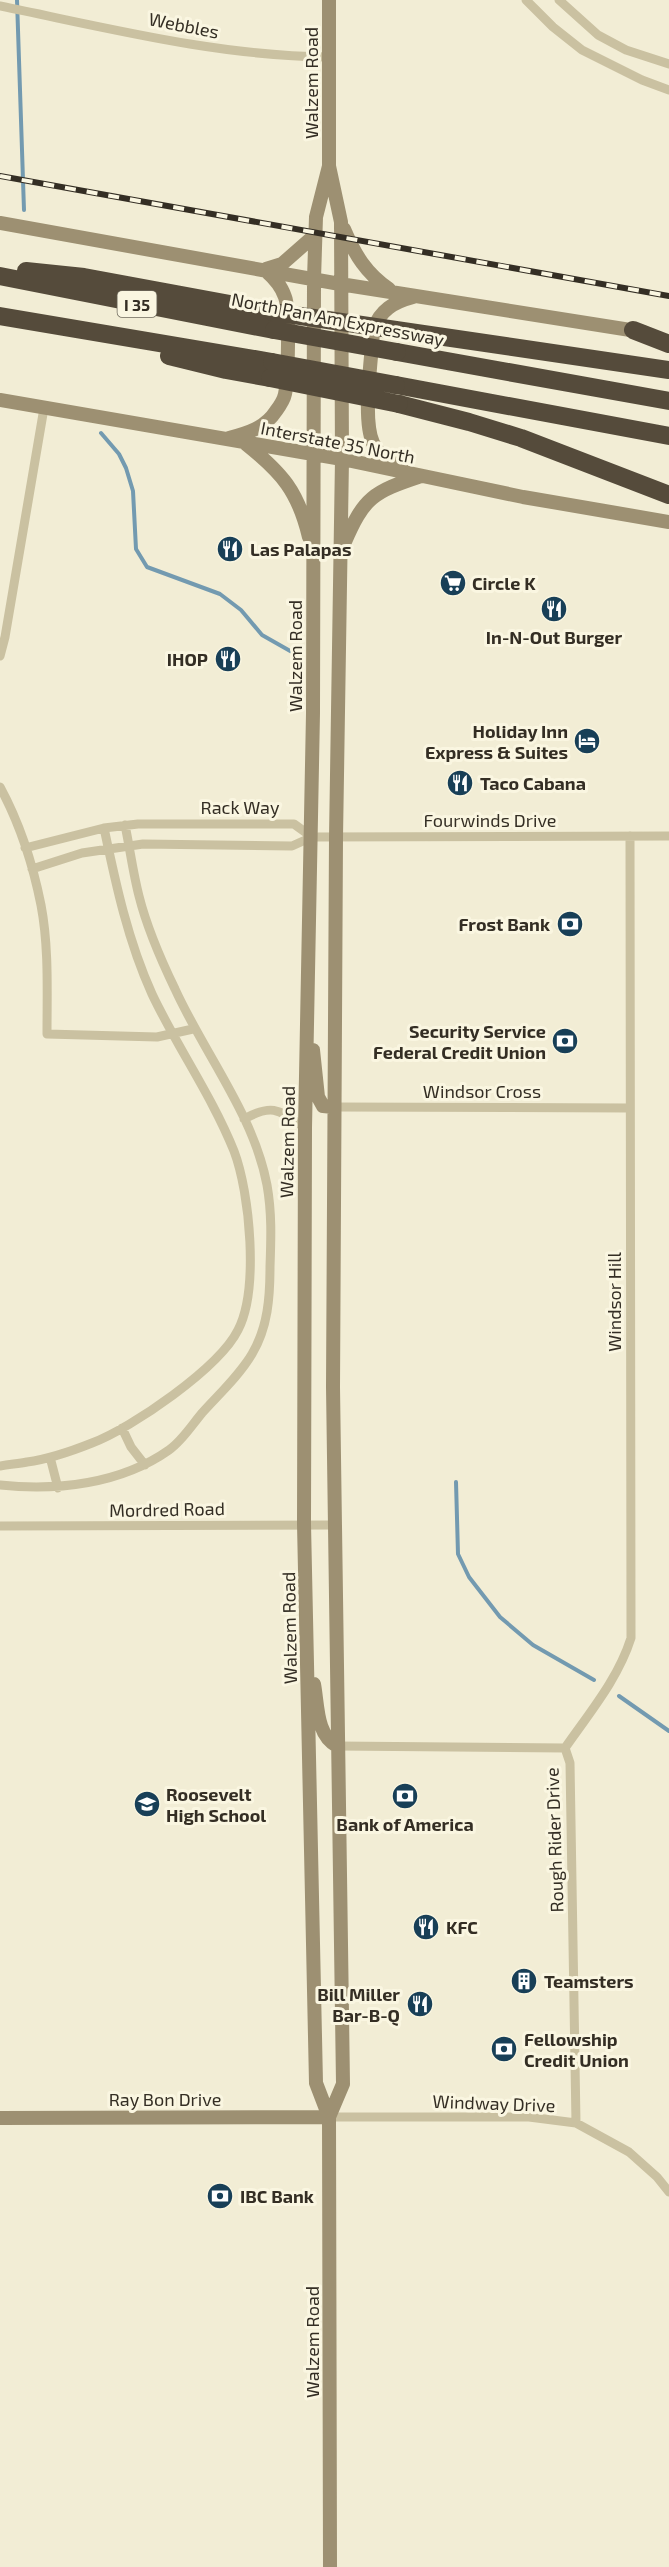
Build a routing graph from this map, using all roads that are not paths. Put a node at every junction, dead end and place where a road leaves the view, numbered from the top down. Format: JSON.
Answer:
{"nodes":[{"id":1,"x":329,"y":0,"type":"edge"},
{"id":2,"x":526,"y":0,"type":"edge"},
{"id":3,"x":559,"y":0,"type":"edge"},
{"id":4,"x":4,"y":7,"type":"edge"},
{"id":5,"x":328,"y":57,"type":"junction"},
{"id":6,"x":669,"y":64,"type":"edge"},
{"id":7,"x":669,"y":90,"type":"edge"},
{"id":8,"x":329,"y":166,"type":"junction"},
{"id":9,"x":341,"y":222,"type":"junction"},
{"id":10,"x":0,"y":223,"type":"edge"},
{"id":11,"x":315,"y":235,"type":"junction"},
{"id":12,"x":0,"y":269,"type":"edge"},
{"id":13,"x":264,"y":269,"type":"junction"},
{"id":14,"x":0,"y":276,"type":"edge"},
{"id":15,"x":314,"y":279,"type":"junction"},
{"id":16,"x":340,"y":284,"type":"junction"},
{"id":17,"x":393,"y":292,"type":"junction"},
{"id":18,"x":417,"y":296,"type":"junction"},
{"id":19,"x":0,"y":316,"type":"edge"},
{"id":20,"x":633,"y":330,"type":"junction"},
{"id":21,"x":669,"y":336,"type":"edge"},
{"id":22,"x":669,"y":344,"type":"edge"},
{"id":23,"x":271,"y":370,"type":"junction"},
{"id":24,"x":669,"y":370,"type":"edge"},
{"id":25,"x":0,"y":400,"type":"edge"},
{"id":26,"x":669,"y":401,"type":"edge"},
{"id":27,"x":44,"y":408,"type":"junction"},
{"id":28,"x":669,"y":436,"type":"edge"},
{"id":29,"x":225,"y":440,"type":"junction"},
{"id":30,"x":244,"y":443,"type":"junction"},
{"id":31,"x":314,"y":455,"type":"junction"},
{"id":32,"x":342,"y":459,"type":"junction"},
{"id":33,"x":422,"y":476,"type":"junction"},
{"id":34,"x":669,"y":495,"type":"edge"},
{"id":35,"x":669,"y":522,"type":"edge"},
{"id":36,"x":341,"y":552,"type":"junction"},
{"id":37,"x":314,"y":556,"type":"junction"},
{"id":38,"x":0,"y":656,"type":"edge"},
{"id":39,"x":0,"y":787,"type":"edge"},
{"id":40,"x":125,"y":825,"type":"junction"},
{"id":41,"x":104,"y":828,"type":"junction"},
{"id":42,"x":630,"y":836,"type":"junction"},
{"id":43,"x":669,"y":836,"type":"edge"},
{"id":44,"x":312,"y":837,"type":"junction"},
{"id":45,"x":336,"y":838,"type":"junction"},
{"id":46,"x":129,"y":846,"type":"junction"},
{"id":47,"x":25,"y":848,"type":"junction"},
{"id":48,"x":108,"y":848,"type":"junction"},
{"id":49,"x":32,"y":870,"type":"junction"},
{"id":50,"x":307,"y":1006,"type":"junction"},
{"id":51,"x":194,"y":1029,"type":"junction"},
{"id":52,"x":172,"y":1035,"type":"junction"},
{"id":53,"x":333,"y":1107,"type":"junction"},
{"id":54,"x":630,"y":1108,"type":"junction"},
{"id":55,"x":244,"y":1119,"type":"junction"},
{"id":56,"x":305,"y":1128,"type":"junction"},
{"id":57,"x":122,"y":1428,"type":"junction"},
{"id":58,"x":50,"y":1457,"type":"junction"},
{"id":59,"x":145,"y":1465,"type":"junction"},
{"id":60,"x":0,"y":1466,"type":"edge"},
{"id":61,"x":0,"y":1485,"type":"edge"},
{"id":62,"x":58,"y":1488,"type":"junction"},
{"id":63,"x":304,"y":1524,"type":"junction"},
{"id":64,"x":335,"y":1525,"type":"junction"},
{"id":65,"x":0,"y":1526,"type":"edge"},
{"id":66,"x":307,"y":1644,"type":"junction"},
{"id":67,"x":337,"y":1746,"type":"junction"},
{"id":68,"x":565,"y":1748,"type":"junction"},
{"id":69,"x":329,"y":2117,"type":"junction"},
{"id":70,"x":0,"y":2118,"type":"edge"},
{"id":71,"x":576,"y":2123,"type":"junction"},
{"id":72,"x":669,"y":2192,"type":"edge"},
{"id":73,"x":330,"y":2567,"type":"edge"}],
"edges":[{"from":1,"to":5,"type":"main road","name":"Walzem Road"},
{"from":2,"to":7,"type":"street"},
{"from":3,"to":6,"type":"street"},
{"from":4,"to":5,"type":"street","name":"Webbles"},
{"from":5,"to":8,"type":"main road","name":"Walzem Road"},
{"from":8,"to":9,"type":"main road","name":"Walzem Road"},
{"from":8,"to":11,"type":"main road","name":"Walzem Road"},
{"from":9,"to":16,"type":"main road","name":"Walzem Road"},
{"from":9,"to":17,"type":"main road"},
{"from":10,"to":13,"type":"main road"},
{"from":11,"to":13,"type":"main road"},
{"from":11,"to":15,"type":"main road","name":"Walzem Road"},
{"from":12,"to":24,"type":"highway","bridge":true},
{"from":13,"to":15,"type":"main road"},
{"from":13,"to":29,"type":"main road"},
{"from":14,"to":26,"type":"highway","name":"North Pan Am Expressway","number":"I 35","bridge":true},
{"from":15,"to":16,"type":"main road"},
{"from":15,"to":31,"type":"main road","name":"Walzem Road"},
{"from":16,"to":17,"type":"main road"},
{"from":16,"to":32,"type":"main road","name":"Walzem Road"},
{"from":17,"to":18,"type":"main road"},
{"from":18,"to":20,"type":"main road"},
{"from":18,"to":33,"type":"main road"},
{"from":19,"to":23,"type":"highway","number":"I 35"},
{"from":20,"to":21,"type":"main road"},
{"from":20,"to":22,"type":"highway"},
{"from":23,"to":28,"type":"highway","number":"I 35","bridge":true},
{"from":23,"to":34,"type":"highway","bridge":true},
{"from":25,"to":27,"type":"main road","name":"Interstate 35 North"},
{"from":27,"to":29,"type":"main road","name":"Interstate 35 North"},
{"from":27,"to":38,"type":"street"},
{"from":29,"to":30,"type":"main road","name":"Interstate 35 North"},
{"from":30,"to":31,"type":"main road","name":"Interstate 35 North"},
{"from":30,"to":37,"type":"main road"},
{"from":31,"to":32,"type":"main road","name":"Interstate 35 North"},
{"from":31,"to":37,"type":"main road","name":"Walzem Road"},
{"from":32,"to":33,"type":"main road","name":"Interstate 35 North"},
{"from":32,"to":36,"type":"main road","name":"Walzem Road"},
{"from":33,"to":35,"type":"main road","name":"Interstate 35 North"},
{"from":33,"to":36,"type":"main road"},
{"from":36,"to":45,"type":"main road","name":"Walzem Road"},
{"from":37,"to":44,"type":"main road","name":"Walzem Road"},
{"from":39,"to":47,"type":"street"},
{"from":40,"to":41,"type":"street","name":"Rack Way"},
{"from":40,"to":44,"type":"street","name":"Rack Way"},
{"from":40,"to":46,"type":"street"},
{"from":41,"to":47,"type":"street","name":"Rack Way"},
{"from":41,"to":48,"type":"street"},
{"from":42,"to":43,"type":"street","name":"Fourwinds Drive"},
{"from":42,"to":45,"type":"street","name":"Fourwinds Drive"},
{"from":42,"to":54,"type":"street","name":"Windsor Hill"},
{"from":44,"to":45,"type":"street","name":"Fourwinds Drive"},
{"from":44,"to":46,"type":"street","name":"Rack Way"},
{"from":44,"to":50,"type":"main road","name":"Walzem Road"},
{"from":45,"to":53,"type":"main road","name":"Walzem Road"},
{"from":46,"to":48,"type":"street","name":"Rack Way"},
{"from":46,"to":51,"type":"street"},
{"from":47,"to":49,"type":"street"},
{"from":48,"to":49,"type":"street","name":"Rack Way"},
{"from":48,"to":52,"type":"street"},
{"from":49,"to":52,"type":"street"},
{"from":50,"to":53,"type":"main road"},
{"from":50,"to":56,"type":"main road","name":"Walzem Road"},
{"from":51,"to":52,"type":"street"},
{"from":51,"to":55,"type":"street"},
{"from":52,"to":57,"type":"street"},
{"from":53,"to":54,"type":"street","name":"Windsor Cross"},
{"from":53,"to":64,"type":"main road","name":"Walzem Road"},
{"from":54,"to":68,"type":"street","name":"Windsor Hill"},
{"from":55,"to":56,"type":"street"},
{"from":55,"to":59,"type":"street"},
{"from":56,"to":63,"type":"main road","name":"Walzem Road"},
{"from":57,"to":58,"type":"street"},
{"from":57,"to":59,"type":"street"},
{"from":58,"to":60,"type":"street"},
{"from":58,"to":62,"type":"street"},
{"from":59,"to":62,"type":"street"},
{"from":61,"to":62,"type":"street"},
{"from":63,"to":64,"type":"street","name":"Mordred Road"},
{"from":63,"to":65,"type":"street","name":"Mordred Road"},
{"from":63,"to":66,"type":"main road","name":"Walzem Road"},
{"from":64,"to":67,"type":"main road","name":"Walzem Road"},
{"from":66,"to":67,"type":"main road"},
{"from":66,"to":69,"type":"main road","name":"Walzem Road"},
{"from":67,"to":68,"type":"street","name":"Rough Rider Drive"},
{"from":67,"to":69,"type":"main road","name":"Walzem Road"},
{"from":68,"to":71,"type":"street","name":"Rough Rider Drive"},
{"from":69,"to":70,"type":"main road","name":"Ray Bon Drive"},
{"from":69,"to":71,"type":"street","name":"Windway Drive"},
{"from":69,"to":73,"type":"main road","name":"Walzem Road"},
{"from":71,"to":72,"type":"street","name":"Windway Drive"}]}
